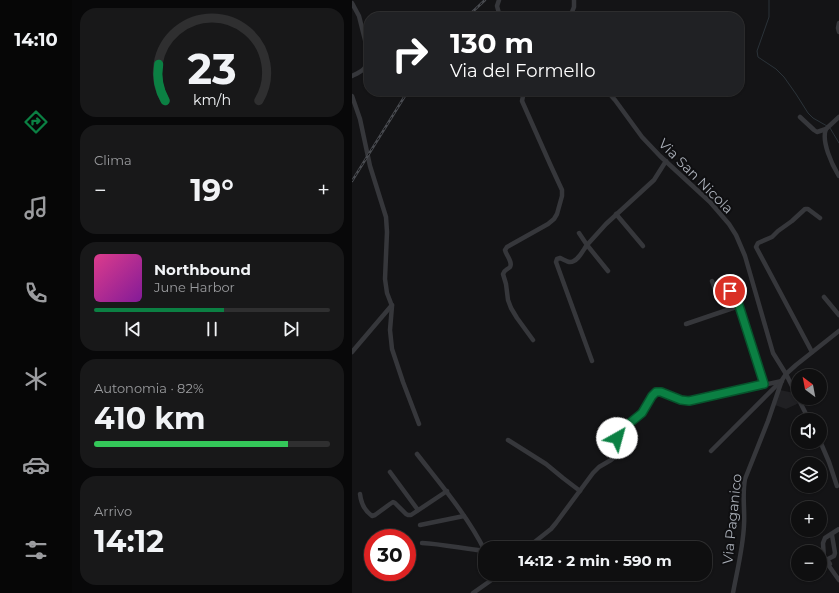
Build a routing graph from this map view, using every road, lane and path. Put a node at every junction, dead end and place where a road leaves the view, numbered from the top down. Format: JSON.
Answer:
{"nodes":[{"id":1,"x":499,"y":0,"type":"edge"},
{"id":2,"x":574,"y":0,"type":"edge"},
{"id":3,"x":352,"y":3,"type":"edge"},
{"id":4,"x":499,"y":12,"type":"edge"},
{"id":5,"x":572,"y":12,"type":"edge"},
{"id":6,"x":839,"y":23,"type":"edge"},
{"id":7,"x":839,"y":32,"type":"edge"},
{"id":8,"x":364,"y":35,"type":"edge"},
{"id":9,"x":364,"y":69,"type":"edge"},
{"id":10,"x":352,"y":76,"type":"edge"},
{"id":11,"x":352,"y":96,"type":"edge"},
{"id":12,"x":523,"y":96,"type":"edge"},
{"id":13,"x":611,"y":96,"type":"edge"},
{"id":14,"x":800,"y":117,"type":"dead end"},
{"id":15,"x":839,"y":117,"type":"edge"},
{"id":16,"x":826,"y":129,"type":"junction"},
{"id":17,"x":666,"y":162,"type":"junction"},
{"id":18,"x":839,"y":176,"type":"edge"},
{"id":19,"x":616,"y":214,"type":"junction"},
{"id":20,"x":820,"y":218,"type":"dead end"},
{"id":21,"x":579,"y":233,"type":"dead end"},
{"id":22,"x":587,"y":245,"type":"junction"},
{"id":23,"x":643,"y":246,"type":"dead end"},
{"id":24,"x":608,"y":271,"type":"dead end"},
{"id":25,"x":712,"y":281,"type":"dead end"},
{"id":26,"x":824,"y":297,"type":"dead end"},
{"id":27,"x":392,"y":305,"type":"junction"},
{"id":28,"x":739,"y":306,"type":"junction"},
{"id":29,"x":839,"y":315,"type":"edge"},
{"id":30,"x":686,"y":324,"type":"dead end"},
{"id":31,"x":839,"y":331,"type":"edge"},
{"id":32,"x":533,"y":340,"type":"dead end"},
{"id":33,"x":352,"y":352,"type":"edge"},
{"id":34,"x":812,"y":352,"type":"junction"},
{"id":35,"x":592,"y":361,"type":"dead end"},
{"id":36,"x":786,"y":374,"type":"junction"},
{"id":37,"x":782,"y":381,"type":"junction"},
{"id":38,"x":764,"y":384,"type":"junction"},
{"id":39,"x":806,"y":413,"type":"edge"},
{"id":40,"x":419,"y":424,"type":"dead end"},
{"id":41,"x":508,"y":440,"type":"dead end"},
{"id":42,"x":824,"y":449,"type":"edge"},
{"id":43,"x":711,"y":451,"type":"dead end"},
{"id":44,"x":417,"y":454,"type":"dead end"},
{"id":45,"x":390,"y":472,"type":"dead end"},
{"id":46,"x":836,"y":486,"type":"dead end"},
{"id":47,"x":580,"y":491,"type":"junction"},
{"id":48,"x":446,"y":492,"type":"junction"},
{"id":49,"x":360,"y":494,"type":"dead end"},
{"id":50,"x":418,"y":510,"type":"junction"},
{"id":51,"x":464,"y":516,"type":"junction"},
{"id":52,"x":420,"y":525,"type":"dead end"},
{"id":53,"x":839,"y":529,"type":"edge"},
{"id":54,"x":832,"y":535,"type":"junction"},
{"id":55,"x":480,"y":541,"type":"edge"},
{"id":56,"x":535,"y":541,"type":"edge"},
{"id":57,"x":422,"y":543,"type":"dead end"},
{"id":58,"x":478,"y":550,"type":"edge"},
{"id":59,"x":839,"y":576,"type":"edge"},
{"id":60,"x":839,"y":580,"type":"edge"},
{"id":61,"x":490,"y":581,"type":"edge"},
{"id":62,"x":473,"y":593,"type":"edge"},
{"id":63,"x":733,"y":593,"type":"edge"}],
"edges":[{"from":1,"to":4,"type":"street"},
{"from":2,"to":5,"type":"street"},
{"from":3,"to":8,"type":"street"},
{"from":6,"to":7,"type":"street"},
{"from":9,"to":10,"type":"street"},
{"from":11,"to":27,"type":"street"},
{"from":12,"to":32,"type":"street"},
{"from":13,"to":17,"type":"street","name":"Via San Nicola"},
{"from":14,"to":16,"type":"street"},
{"from":15,"to":16,"type":"street"},
{"from":16,"to":18,"type":"street"},
{"from":17,"to":19,"type":"street"},
{"from":17,"to":36,"type":"street","name":"Via San Nicola"},
{"from":19,"to":22,"type":"street"},
{"from":19,"to":23,"type":"street"},
{"from":20,"to":34,"type":"street"},
{"from":21,"to":22,"type":"street"},
{"from":22,"to":24,"type":"street"},
{"from":22,"to":35,"type":"street"},
{"from":25,"to":28,"type":"street"},
{"from":26,"to":29,"type":"street"},
{"from":27,"to":33,"type":"street"},
{"from":27,"to":40,"type":"street"},
{"from":28,"to":30,"type":"street"},
{"from":28,"to":38,"type":"street"},
{"from":31,"to":34,"type":"street","name":"Via Paganico"},
{"from":34,"to":36,"type":"street","name":"Via Paganico"},
{"from":36,"to":37,"type":"street","name":"Via Paganico"},
{"from":36,"to":39,"type":"street"},
{"from":37,"to":38,"type":"street"},
{"from":37,"to":43,"type":"street","name":"Via Paganico"},
{"from":37,"to":63,"type":"street","name":"Via Paganico"},
{"from":38,"to":47,"type":"street"},
{"from":41,"to":47,"type":"street"},
{"from":42,"to":46,"type":"street"},
{"from":44,"to":48,"type":"street"},
{"from":45,"to":50,"type":"street"},
{"from":47,"to":56,"type":"street"},
{"from":48,"to":50,"type":"street"},
{"from":48,"to":51,"type":"street"},
{"from":49,"to":50,"type":"street"},
{"from":51,"to":52,"type":"street"},
{"from":51,"to":55,"type":"street"},
{"from":53,"to":54,"type":"street"},
{"from":54,"to":59,"type":"street"},
{"from":54,"to":60,"type":"street"},
{"from":57,"to":58,"type":"street"},
{"from":61,"to":62,"type":"street"}]}
